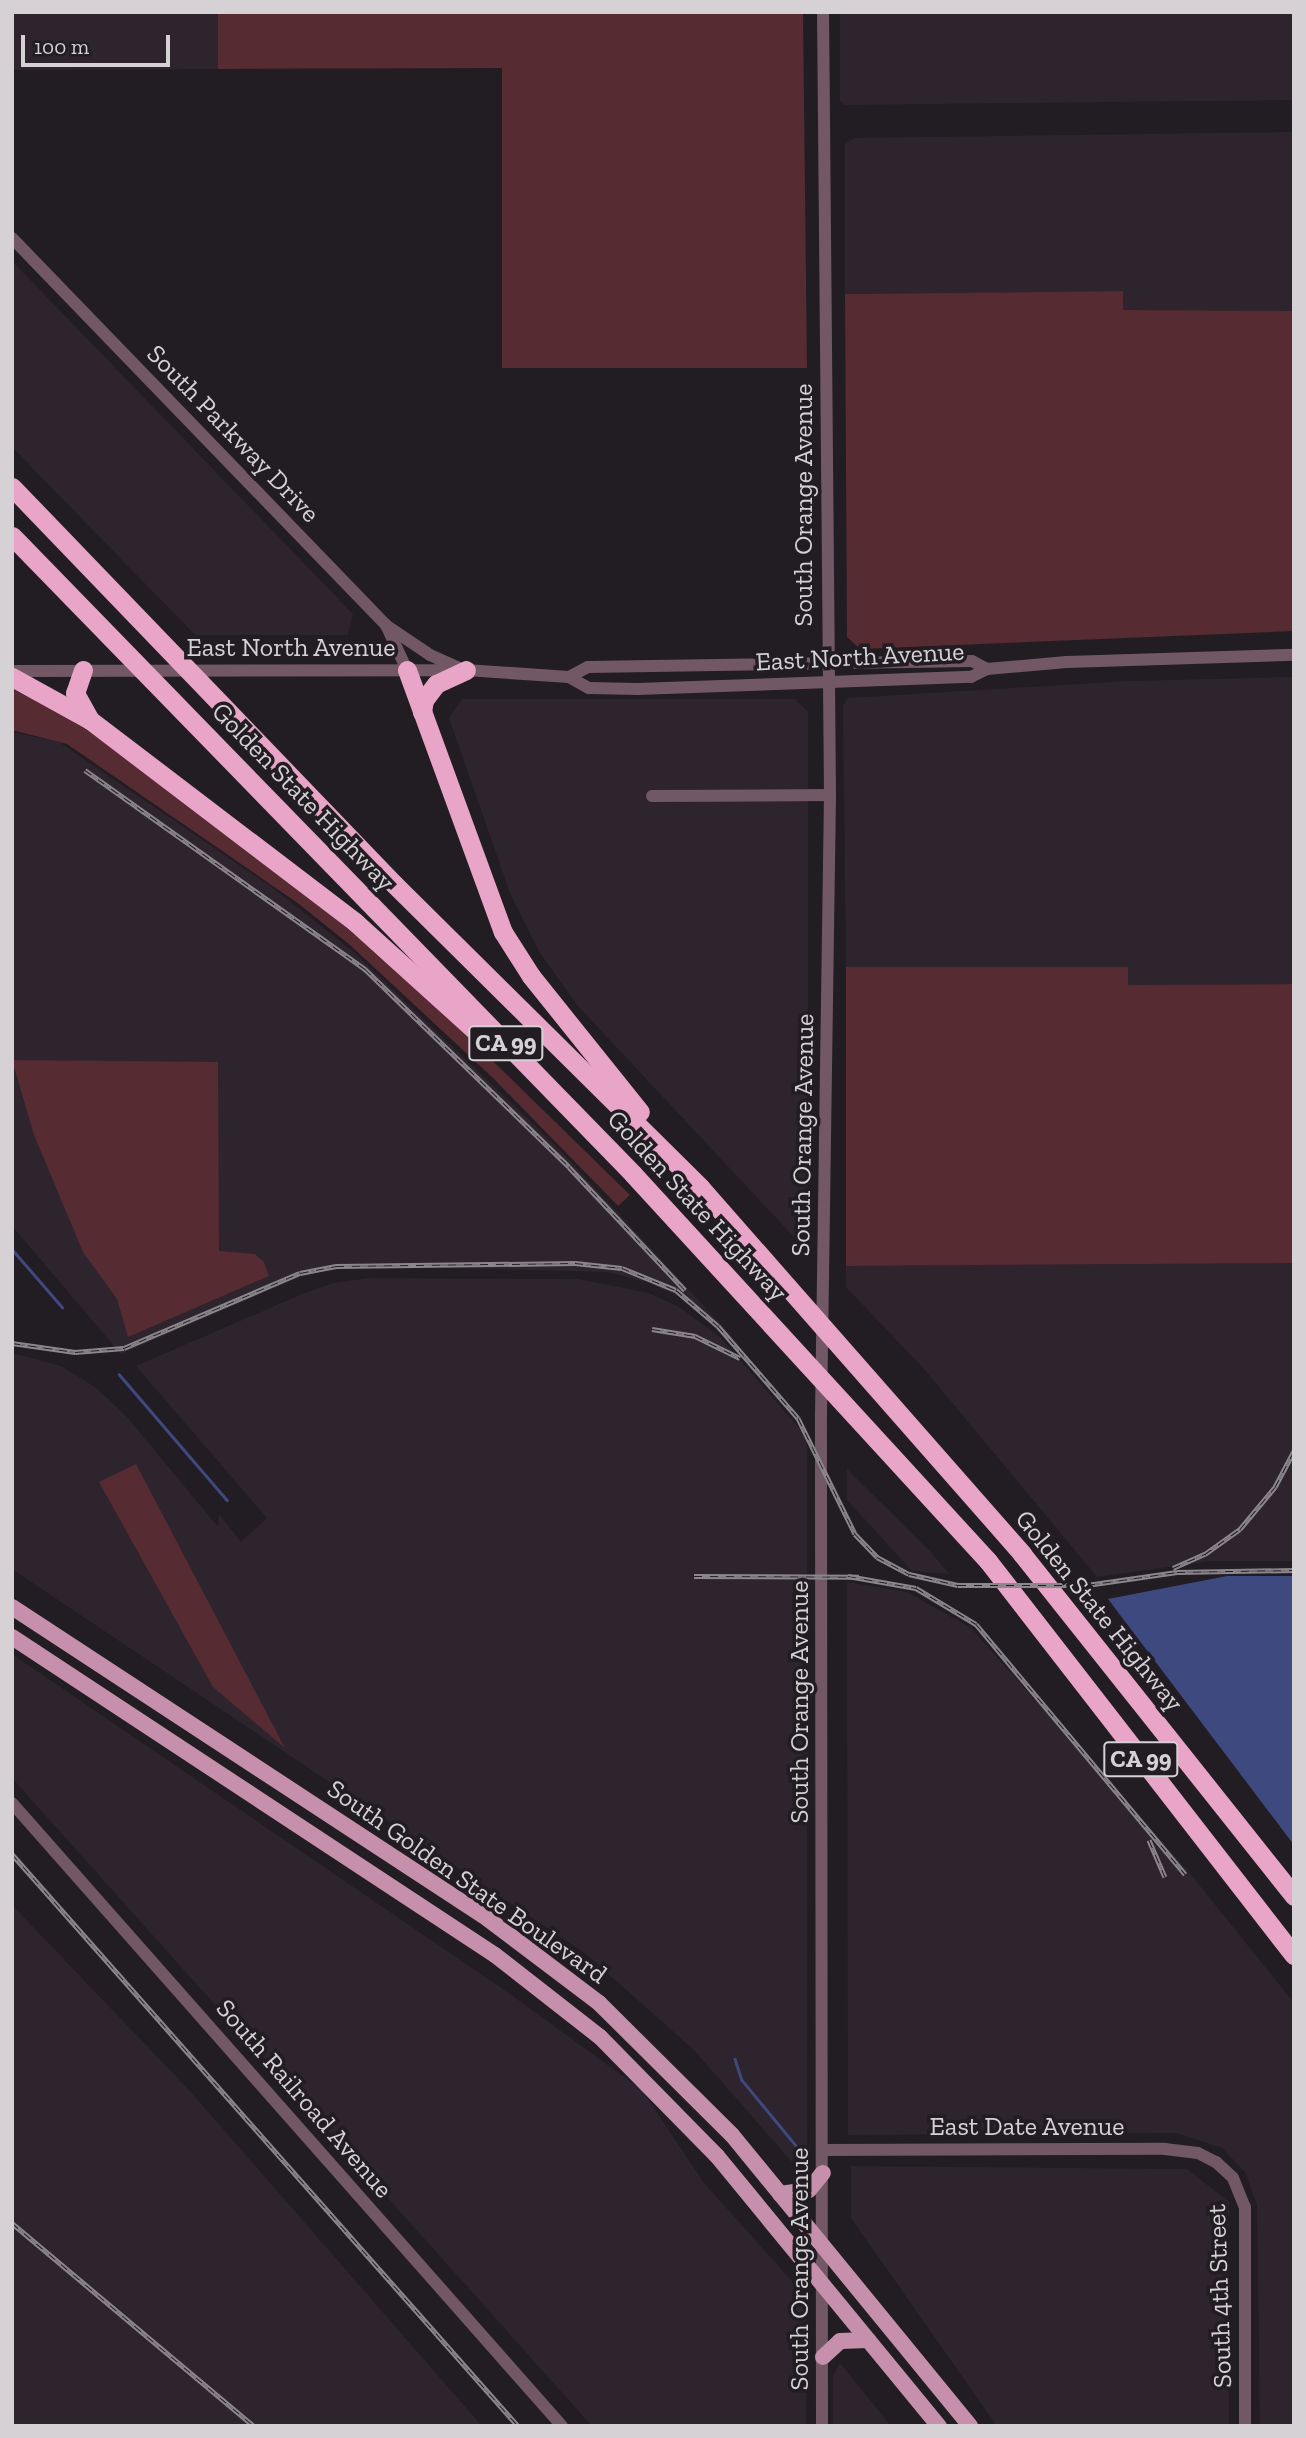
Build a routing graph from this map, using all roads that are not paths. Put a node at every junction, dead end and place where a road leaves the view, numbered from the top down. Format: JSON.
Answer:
{"nodes":[{"id":1,"x":823,"y":12,"type":"edge"},
{"id":2,"x":12,"y":238,"type":"edge"},
{"id":3,"x":12,"y":487,"type":"edge"},
{"id":4,"x":12,"y":536,"type":"edge"},
{"id":5,"x":386,"y":625,"type":"junction"},
{"id":6,"x":1294,"y":656,"type":"edge"},
{"id":7,"x":828,"y":665,"type":"junction"},
{"id":8,"x":987,"y":669,"type":"junction"},
{"id":9,"x":83,"y":670,"type":"junction"},
{"id":10,"x":407,"y":670,"type":"junction"},
{"id":11,"x":466,"y":670,"type":"junction"},
{"id":12,"x":12,"y":671,"type":"edge"},
{"id":13,"x":12,"y":677,"type":"edge"},
{"id":14,"x":569,"y":677,"type":"junction"},
{"id":15,"x":828,"y":684,"type":"junction"},
{"id":16,"x":422,"y":712,"type":"junction"},
{"id":17,"x":90,"y":720,"type":"junction"},
{"id":18,"x":830,"y":794,"type":"junction"},
{"id":19,"x":652,"y":796,"type":"dead end"},
{"id":20,"x":634,"y":1174,"type":"junction"},
{"id":21,"x":700,"y":1186,"type":"junction"},
{"id":22,"x":12,"y":1607,"type":"edge"},
{"id":23,"x":12,"y":1637,"type":"edge"},
{"id":24,"x":12,"y":1803,"type":"edge"},
{"id":25,"x":1294,"y":1896,"type":"edge"},
{"id":26,"x":1294,"y":1955,"type":"edge"},
{"id":27,"x":823,"y":2150,"type":"junction"},
{"id":28,"x":1226,"y":2169,"type":"joint"},
{"id":29,"x":823,"y":2173,"type":"junction"},
{"id":30,"x":780,"y":2194,"type":"junction"},
{"id":31,"x":824,"y":2248,"type":"junction"},
{"id":32,"x":823,"y":2284,"type":"junction"},
{"id":33,"x":868,"y":2340,"type":"junction"},
{"id":34,"x":823,"y":2357,"type":"junction"},
{"id":35,"x":562,"y":2426,"type":"edge"},
{"id":36,"x":822,"y":2426,"type":"edge"},
{"id":37,"x":939,"y":2426,"type":"edge"},
{"id":38,"x":970,"y":2426,"type":"edge"},
{"id":39,"x":1245,"y":2426,"type":"edge"}],
"edges":[{"from":1,"to":7,"type":"street","name":"South Orange Avenue"},
{"from":2,"to":5,"type":"street","name":"South Parkway Drive"},
{"from":3,"to":21,"type":"highway","name":"Golden State Highway","number":"CA 99"},
{"from":4,"to":20,"type":"highway","name":"Golden State Highway","number":"CA 99"},
{"from":5,"to":10,"type":"street","name":"South Parkway Drive"},
{"from":5,"to":11,"type":"street"},
{"from":6,"to":8,"type":"street","name":"East North Avenue"},
{"from":7,"to":8,"type":"street","name":"East North Avenue"},
{"from":7,"to":14,"type":"street","name":"East North Avenue"},
{"from":7,"to":15,"type":"street","name":"South Orange Avenue"},
{"from":8,"to":15,"type":"street","name":"East North Avenue"},
{"from":9,"to":10,"type":"street","name":"East North Avenue"},
{"from":9,"to":12,"type":"street","name":"East North Avenue"},
{"from":9,"to":17,"type":"highway"},
{"from":10,"to":11,"type":"street","name":"East North Avenue"},
{"from":10,"to":16,"type":"highway"},
{"from":11,"to":14,"type":"street","name":"East North Avenue"},
{"from":11,"to":16,"type":"highway"},
{"from":13,"to":17,"type":"highway"},
{"from":14,"to":15,"type":"street","name":"East North Avenue"},
{"from":15,"to":18,"type":"street","name":"South Orange Avenue"},
{"from":16,"to":21,"type":"highway"},
{"from":17,"to":20,"type":"highway"},
{"from":18,"to":19,"type":"street"},
{"from":18,"to":27,"type":"street","name":"South Orange Avenue"},
{"from":20,"to":26,"type":"highway","name":"Golden State Highway","number":"CA 99"},
{"from":21,"to":25,"type":"highway","name":"Golden State Highway","number":"CA 99"},
{"from":22,"to":30,"type":"main road","name":"South Golden State Boulevard"},
{"from":23,"to":32,"type":"main road","name":"South Golden State Boulevard"},
{"from":24,"to":35,"type":"street","name":"South Railroad Avenue"},
{"from":27,"to":28,"type":"street","name":"East Date Avenue"},
{"from":27,"to":29,"type":"street","name":"South Orange Avenue"},
{"from":28,"to":39,"type":"street","name":"South 4th Street"},
{"from":29,"to":30,"type":"main road"},
{"from":29,"to":31,"type":"street","name":"South Orange Avenue"},
{"from":30,"to":31,"type":"main road","name":"South Golden State Boulevard"},
{"from":31,"to":32,"type":"street","name":"South Orange Avenue"},
{"from":31,"to":38,"type":"main road","name":"South Golden State Boulevard"},
{"from":32,"to":33,"type":"main road","name":"South Golden State Boulevard"},
{"from":32,"to":34,"type":"street","name":"South Orange Avenue"},
{"from":33,"to":34,"type":"main road"},
{"from":33,"to":37,"type":"main road","name":"South Golden State Boulevard"},
{"from":34,"to":36,"type":"street","name":"South Orange Avenue"}]}
